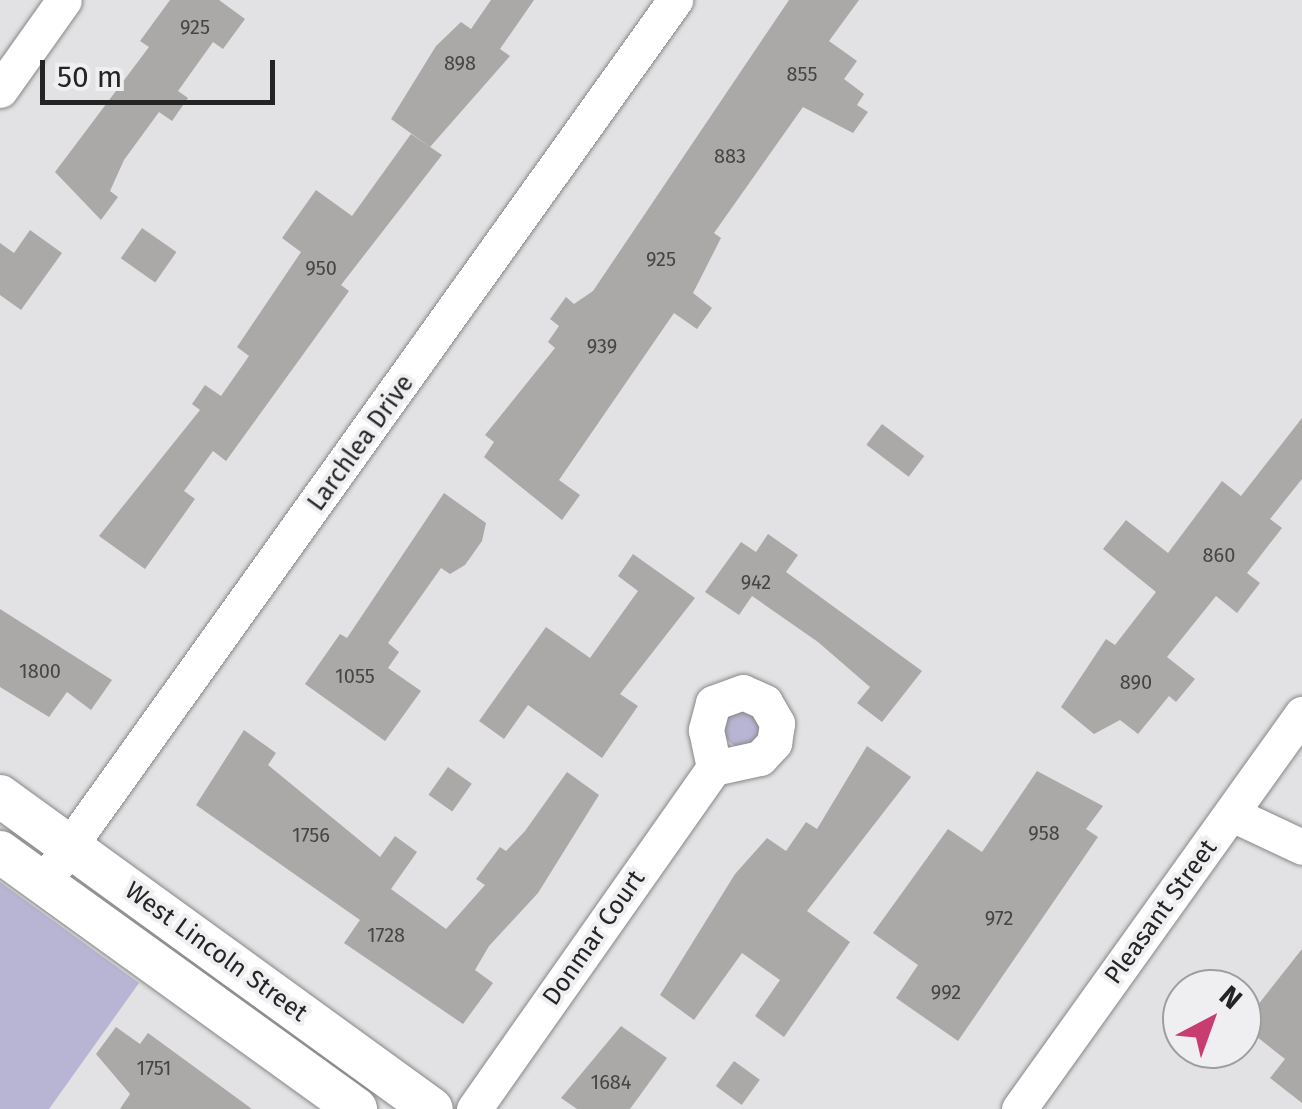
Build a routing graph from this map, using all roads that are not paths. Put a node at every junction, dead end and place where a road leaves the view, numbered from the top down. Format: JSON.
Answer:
{"nodes":[{"id":1,"x":64,"y":0,"type":"edge"},
{"id":2,"x":675,"y":0,"type":"edge"},
{"id":3,"x":0,"y":90,"type":"edge"},
{"id":4,"x":1302,"y":714,"type":"edge"},
{"id":5,"x":714,"y":768,"type":"dead end"},
{"id":6,"x":0,"y":796,"type":"edge"},
{"id":7,"x":1232,"y":814,"type":"junction"},
{"id":8,"x":70,"y":847,"type":"junction"},
{"id":9,"x":1302,"y":847,"type":"edge"},
{"id":10,"x":0,"y":852,"type":"edge"},
{"id":11,"x":44,"y":884,"type":"junction"},
{"id":12,"x":356,"y":1109,"type":"edge"},
{"id":13,"x":432,"y":1109,"type":"edge"},
{"id":14,"x":474,"y":1109,"type":"edge"},
{"id":15,"x":1019,"y":1109,"type":"edge"}],
"edges":[{"from":1,"to":3,"type":"street"},
{"from":2,"to":8,"type":"street","name":"Larchlea Drive"},
{"from":4,"to":7,"type":"street","name":"Pleasant Street"},
{"from":5,"to":14,"type":"street","name":"Donmar Court"},
{"from":6,"to":8,"type":"street","name":"West Lincoln Street"},
{"from":7,"to":9,"type":"street"},
{"from":7,"to":15,"type":"street","name":"Pleasant Street"},
{"from":8,"to":11,"type":"street","name":"Larchlea Drive"},
{"from":8,"to":13,"type":"street","name":"West Lincoln Street"},
{"from":10,"to":11,"type":"street","name":"West Lincoln Street"},
{"from":11,"to":12,"type":"street","name":"West Lincoln Street"}]}
